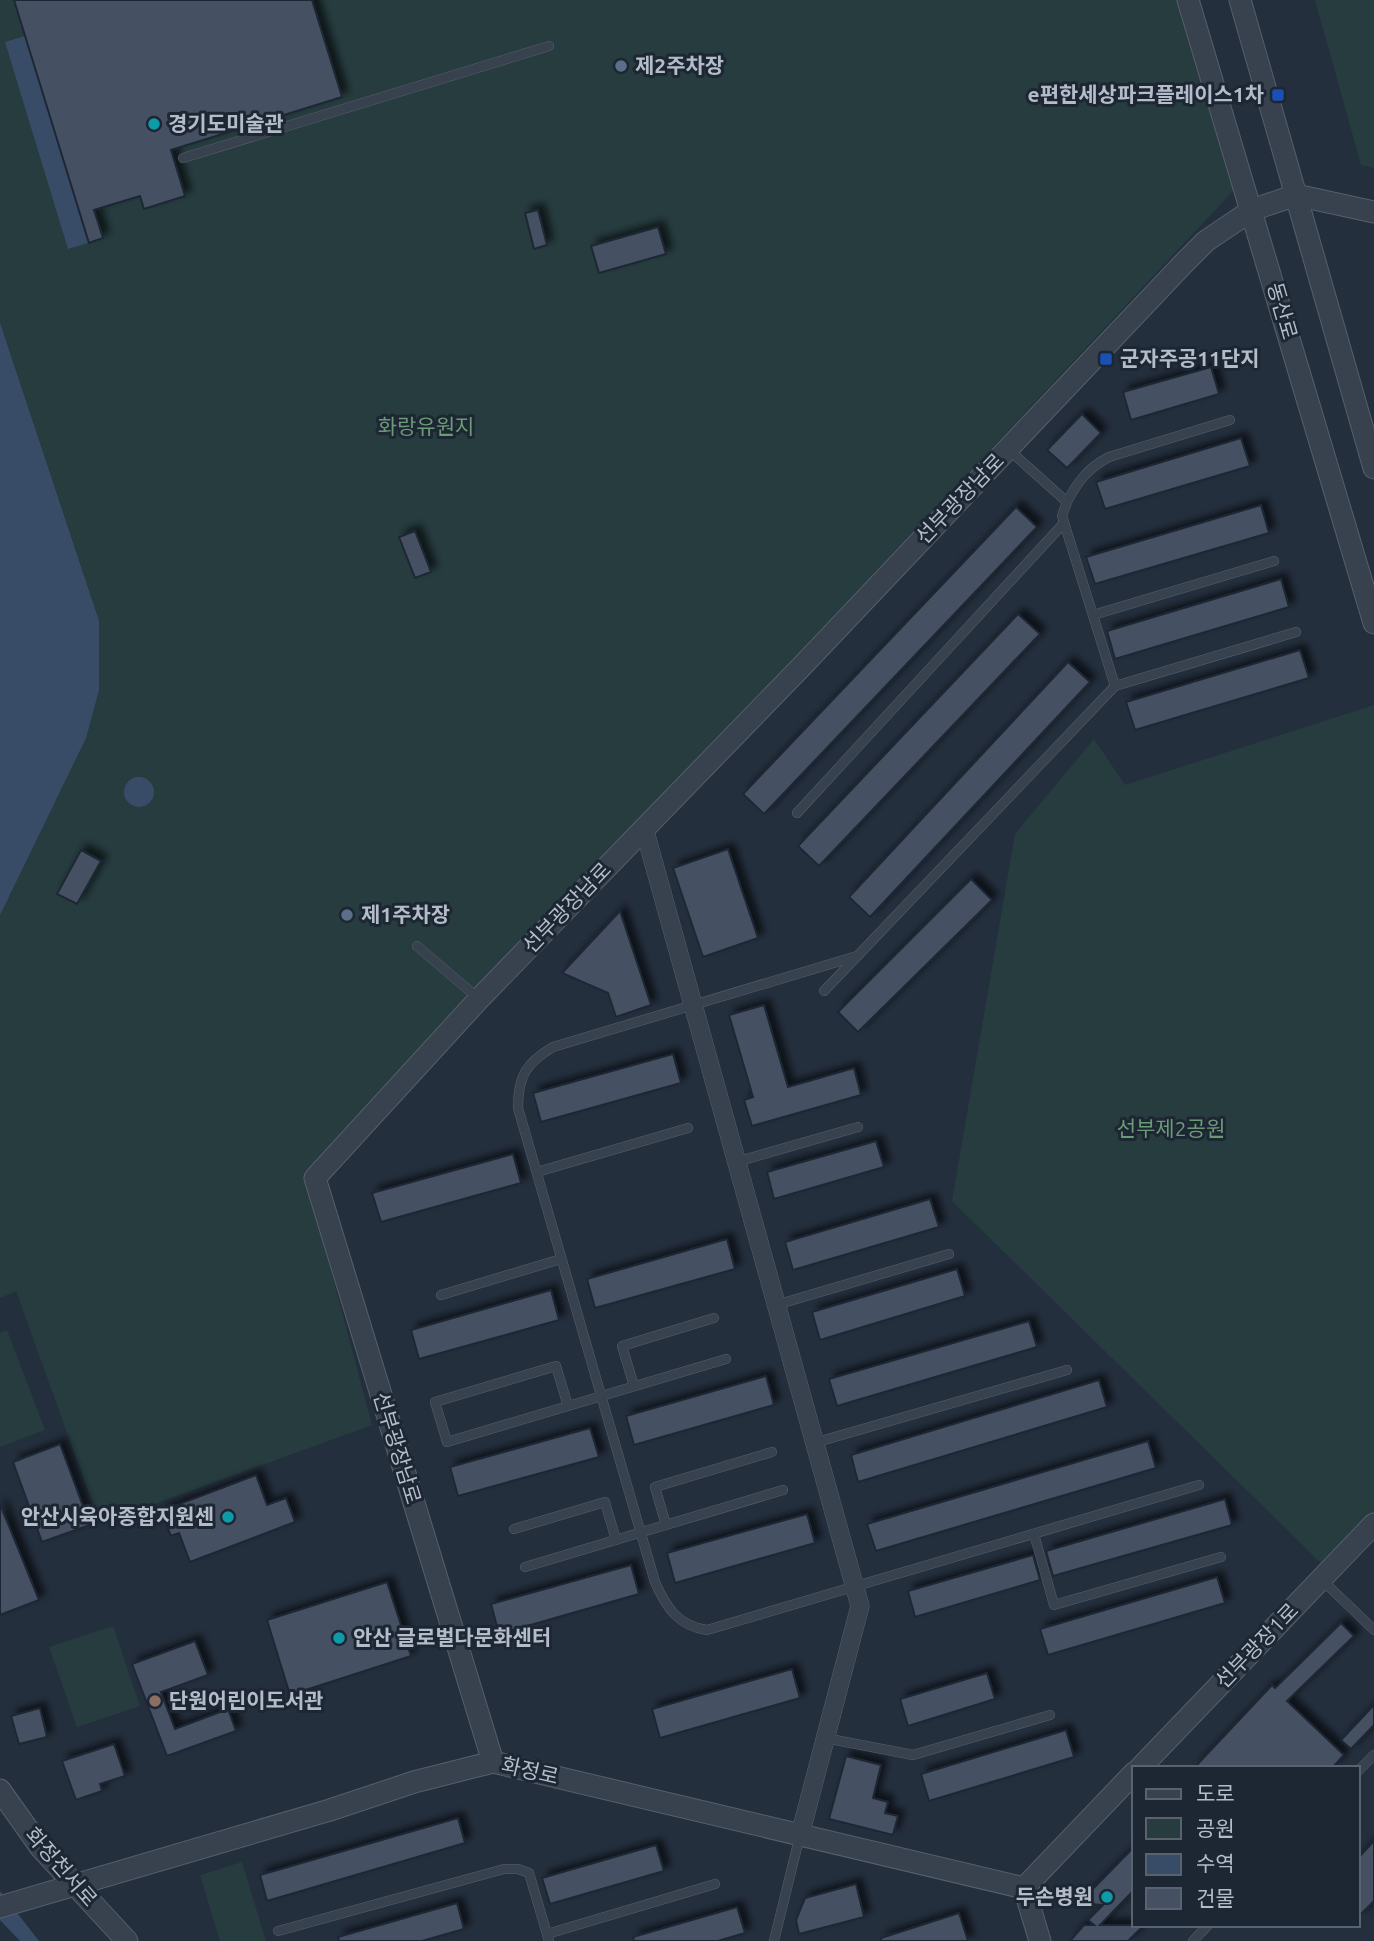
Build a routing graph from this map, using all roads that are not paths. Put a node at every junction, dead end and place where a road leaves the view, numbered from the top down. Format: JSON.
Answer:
{"nodes":[{"id":1,"x":1188,"y":0,"type":"edge"},
{"id":2,"x":1240,"y":0,"type":"edge"},
{"id":3,"x":549,"y":46,"type":"dead end"},
{"id":4,"x":183,"y":158,"type":"dead end"},
{"id":5,"x":1296,"y":195,"type":"junction"},
{"id":6,"x":1252,"y":209,"type":"junction"},
{"id":7,"x":1374,"y":212,"type":"edge"},
{"id":8,"x":1230,"y":420,"type":"dead end"},
{"id":9,"x":1008,"y":449,"type":"junction"},
{"id":10,"x":1374,"y":468,"type":"edge"},
{"id":11,"x":1067,"y":502,"type":"junction"},
{"id":12,"x":1064,"y":523,"type":"junction"},
{"id":13,"x":1274,"y":561,"type":"dead end"},
{"id":14,"x":1093,"y":615,"type":"junction"},
{"id":15,"x":1374,"y":622,"type":"edge"},
{"id":16,"x":1296,"y":632,"type":"dead end"},
{"id":17,"x":1115,"y":686,"type":"junction"},
{"id":18,"x":797,"y":813,"type":"dead end"},
{"id":19,"x":644,"y":828,"type":"junction"},
{"id":20,"x":417,"y":946,"type":"dead end"},
{"id":21,"x":857,"y":956,"type":"junction"},
{"id":22,"x":824,"y":991,"type":"dead end"},
{"id":23,"x":479,"y":999,"type":"junction"},
{"id":24,"x":693,"y":1005,"type":"junction"},
{"id":25,"x":858,"y":1127,"type":"dead end"},
{"id":26,"x":688,"y":1128,"type":"dead end"},
{"id":27,"x":736,"y":1162,"type":"junction"},
{"id":28,"x":537,"y":1172,"type":"junction"},
{"id":29,"x":949,"y":1254,"type":"dead end"},
{"id":30,"x":562,"y":1259,"type":"junction"},
{"id":31,"x":441,"y":1294,"type":"dead end"},
{"id":32,"x":776,"y":1305,"type":"junction"},
{"id":33,"x":715,"y":1318,"type":"dead end"},
{"id":34,"x":726,"y":1359,"type":"dead end"},
{"id":35,"x":1067,"y":1370,"type":"dead end"},
{"id":36,"x":634,"y":1386,"type":"junction"},
{"id":37,"x":601,"y":1396,"type":"junction"},
{"id":38,"x":568,"y":1406,"type":"junction"},
{"id":39,"x":814,"y":1443,"type":"junction"},
{"id":40,"x":772,"y":1452,"type":"dead end"},
{"id":41,"x":1199,"y":1485,"type":"dead end"},
{"id":42,"x":783,"y":1490,"type":"dead end"},
{"id":43,"x":1374,"y":1524,"type":"edge"},
{"id":44,"x":666,"y":1525,"type":"junction"},
{"id":45,"x":514,"y":1529,"type":"dead end"},
{"id":46,"x":641,"y":1533,"type":"junction"},
{"id":47,"x":1034,"y":1534,"type":"junction"},
{"id":48,"x":616,"y":1540,"type":"junction"},
{"id":49,"x":1221,"y":1557,"type":"dead end"},
{"id":50,"x":525,"y":1567,"type":"dead end"},
{"id":51,"x":1321,"y":1579,"type":"junction"},
{"id":52,"x":854,"y":1587,"type":"junction"},
{"id":53,"x":1374,"y":1630,"type":"edge"},
{"id":54,"x":1050,"y":1715,"type":"dead end"},
{"id":55,"x":825,"y":1738,"type":"junction"},
{"id":56,"x":1374,"y":1755,"type":"edge"},
{"id":57,"x":492,"y":1762,"type":"junction"},
{"id":58,"x":1142,"y":1766,"type":"edge"},
{"id":59,"x":1360,"y":1770,"type":"edge"},
{"id":60,"x":1132,"y":1775,"type":"edge"},
{"id":61,"x":0,"y":1790,"type":"edge"},
{"id":62,"x":800,"y":1835,"type":"junction"},
{"id":63,"x":715,"y":1884,"type":"dead end"},
{"id":64,"x":75,"y":1885,"type":"junction"},
{"id":65,"x":1024,"y":1888,"type":"junction"},
{"id":66,"x":0,"y":1907,"type":"edge"},
{"id":67,"x":1206,"y":1927,"type":"edge"},
{"id":68,"x":278,"y":1931,"type":"dead end"},
{"id":69,"x":548,"y":1937,"type":"edge"},
{"id":70,"x":127,"y":1941,"type":"edge"},
{"id":71,"x":774,"y":1941,"type":"edge"},
{"id":72,"x":1040,"y":1941,"type":"edge"},
{"id":73,"x":1192,"y":1941,"type":"edge"}],
"edges":[{"from":1,"to":6,"type":"street","name":"동산로"},
{"from":2,"to":5,"type":"street"},
{"from":3,"to":4,"type":"lane"},
{"from":5,"to":6,"type":"street","name":"선부광장남로"},
{"from":5,"to":7,"type":"street"},
{"from":5,"to":10,"type":"street"},
{"from":6,"to":9,"type":"street","name":"선부광장남로"},
{"from":6,"to":15,"type":"street","name":"동산로"},
{"from":8,"to":11,"type":"lane"},
{"from":9,"to":11,"type":"lane"},
{"from":9,"to":19,"type":"street","name":"선부광장남로"},
{"from":11,"to":12,"type":"lane"},
{"from":12,"to":14,"type":"lane"},
{"from":12,"to":18,"type":"lane"},
{"from":13,"to":14,"type":"lane"},
{"from":14,"to":17,"type":"lane"},
{"from":16,"to":17,"type":"lane"},
{"from":17,"to":21,"type":"lane"},
{"from":19,"to":23,"type":"street","name":"선부광장남로"},
{"from":19,"to":24,"type":"street"},
{"from":20,"to":23,"type":"lane"},
{"from":21,"to":22,"type":"lane"},
{"from":21,"to":24,"type":"lane"},
{"from":23,"to":57,"type":"street","name":"선부광장남로"},
{"from":24,"to":27,"type":"street"},
{"from":24,"to":28,"type":"lane"},
{"from":25,"to":27,"type":"lane"},
{"from":26,"to":28,"type":"lane"},
{"from":27,"to":32,"type":"street"},
{"from":28,"to":30,"type":"lane"},
{"from":29,"to":32,"type":"lane"},
{"from":30,"to":31,"type":"lane"},
{"from":30,"to":37,"type":"lane"},
{"from":32,"to":39,"type":"street"},
{"from":33,"to":36,"type":"lane"},
{"from":34,"to":36,"type":"lane"},
{"from":35,"to":39,"type":"lane"},
{"from":36,"to":37,"type":"lane"},
{"from":37,"to":38,"type":"lane"},
{"from":37,"to":46,"type":"lane"},
{"from":38,"to":38,"type":"lane"},
{"from":39,"to":52,"type":"street"},
{"from":40,"to":44,"type":"lane"},
{"from":41,"to":47,"type":"lane"},
{"from":42,"to":44,"type":"lane"},
{"from":43,"to":51,"type":"street","name":"선부광장1로"},
{"from":44,"to":46,"type":"lane"},
{"from":45,"to":48,"type":"lane"},
{"from":46,"to":48,"type":"lane"},
{"from":46,"to":52,"type":"lane"},
{"from":47,"to":49,"type":"lane"},
{"from":47,"to":52,"type":"lane"},
{"from":48,"to":50,"type":"lane"},
{"from":51,"to":53,"type":"lane"},
{"from":51,"to":58,"type":"street","name":"선부광장1로"},
{"from":52,"to":55,"type":"street"},
{"from":54,"to":55,"type":"lane"},
{"from":55,"to":62,"type":"street"},
{"from":56,"to":59,"type":"lane"},
{"from":57,"to":62,"type":"street","name":"화정로"},
{"from":57,"to":64,"type":"street","name":"화정로"},
{"from":60,"to":65,"type":"street"},
{"from":61,"to":64,"type":"street","name":"화정천서로"},
{"from":62,"to":65,"type":"street","name":"화정로"},
{"from":62,"to":71,"type":"lane"},
{"from":63,"to":69,"type":"lane"},
{"from":64,"to":66,"type":"street","name":"화정로"},
{"from":64,"to":70,"type":"street","name":"화정천서로"},
{"from":65,"to":72,"type":"street"},
{"from":67,"to":73,"type":"lane"},
{"from":68,"to":69,"type":"lane"}]}
